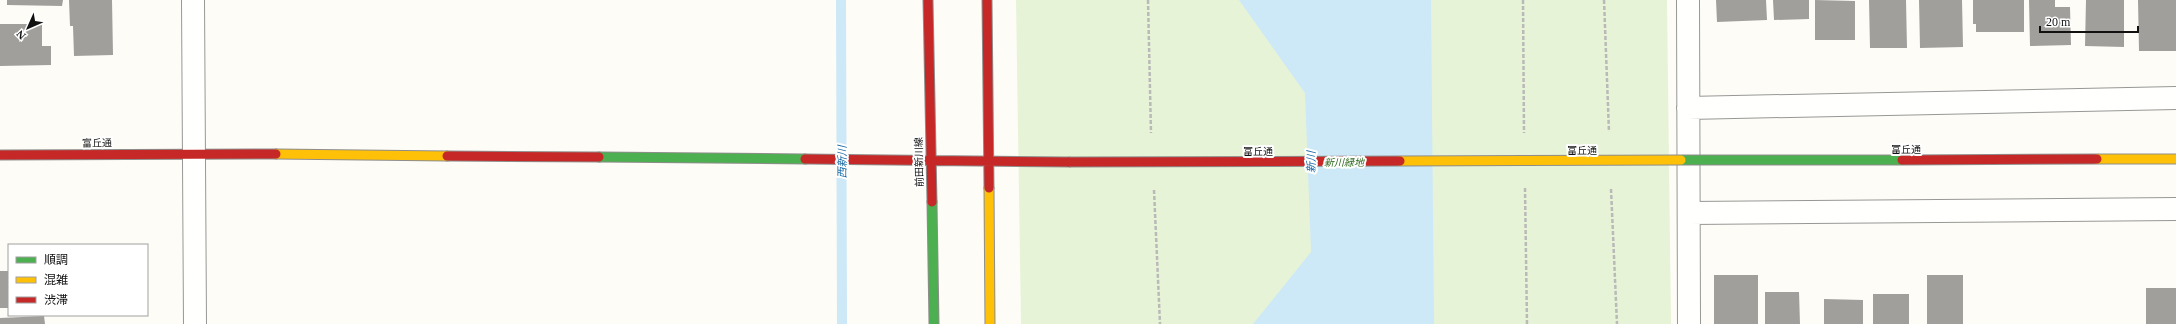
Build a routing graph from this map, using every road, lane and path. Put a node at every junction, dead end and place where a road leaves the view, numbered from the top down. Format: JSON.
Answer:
{"nodes":[{"id":1,"x":193,"y":0,"type":"edge"},
{"id":2,"x":928,"y":0,"type":"edge"},
{"id":3,"x":987,"y":0,"type":"edge"},
{"id":4,"x":1688,"y":0,"type":"edge"},
{"id":5,"x":2176,"y":98,"type":"edge"},
{"id":6,"x":1688,"y":108,"type":"junction"},
{"id":7,"x":194,"y":153,"type":"junction"},
{"id":8,"x":0,"y":155,"type":"edge"},
{"id":9,"x":2176,"y":159,"type":"edge"},
{"id":10,"x":930,"y":162,"type":"junction"},
{"id":11,"x":988,"y":162,"type":"junction"},
{"id":12,"x":2176,"y":209,"type":"edge"},
{"id":13,"x":1690,"y":213,"type":"junction"},
{"id":14,"x":195,"y":324,"type":"edge"},
{"id":15,"x":934,"y":324,"type":"edge"},
{"id":16,"x":990,"y":324,"type":"edge"},
{"id":17,"x":1689,"y":324,"type":"edge"}],
"edges":[{"from":1,"to":7,"type":"street"},
{"from":2,"to":10,"type":"street","name":"前田新川線"},
{"from":3,"to":11,"type":"street"},
{"from":4,"to":6,"type":"street"},
{"from":5,"to":6,"type":"street"},
{"from":6,"to":13,"type":"street"},
{"from":7,"to":8,"type":"street","name":"富丘通"},
{"from":7,"to":10,"type":"street","name":"富丘通"},
{"from":7,"to":14,"type":"street"},
{"from":9,"to":11,"type":"street","name":"富丘通","bridge":true},
{"from":10,"to":11,"type":"street","name":"富丘通"},
{"from":10,"to":15,"type":"street","name":"前田新川線"},
{"from":11,"to":16,"type":"street"},
{"from":12,"to":13,"type":"street"},
{"from":13,"to":17,"type":"street"}]}
